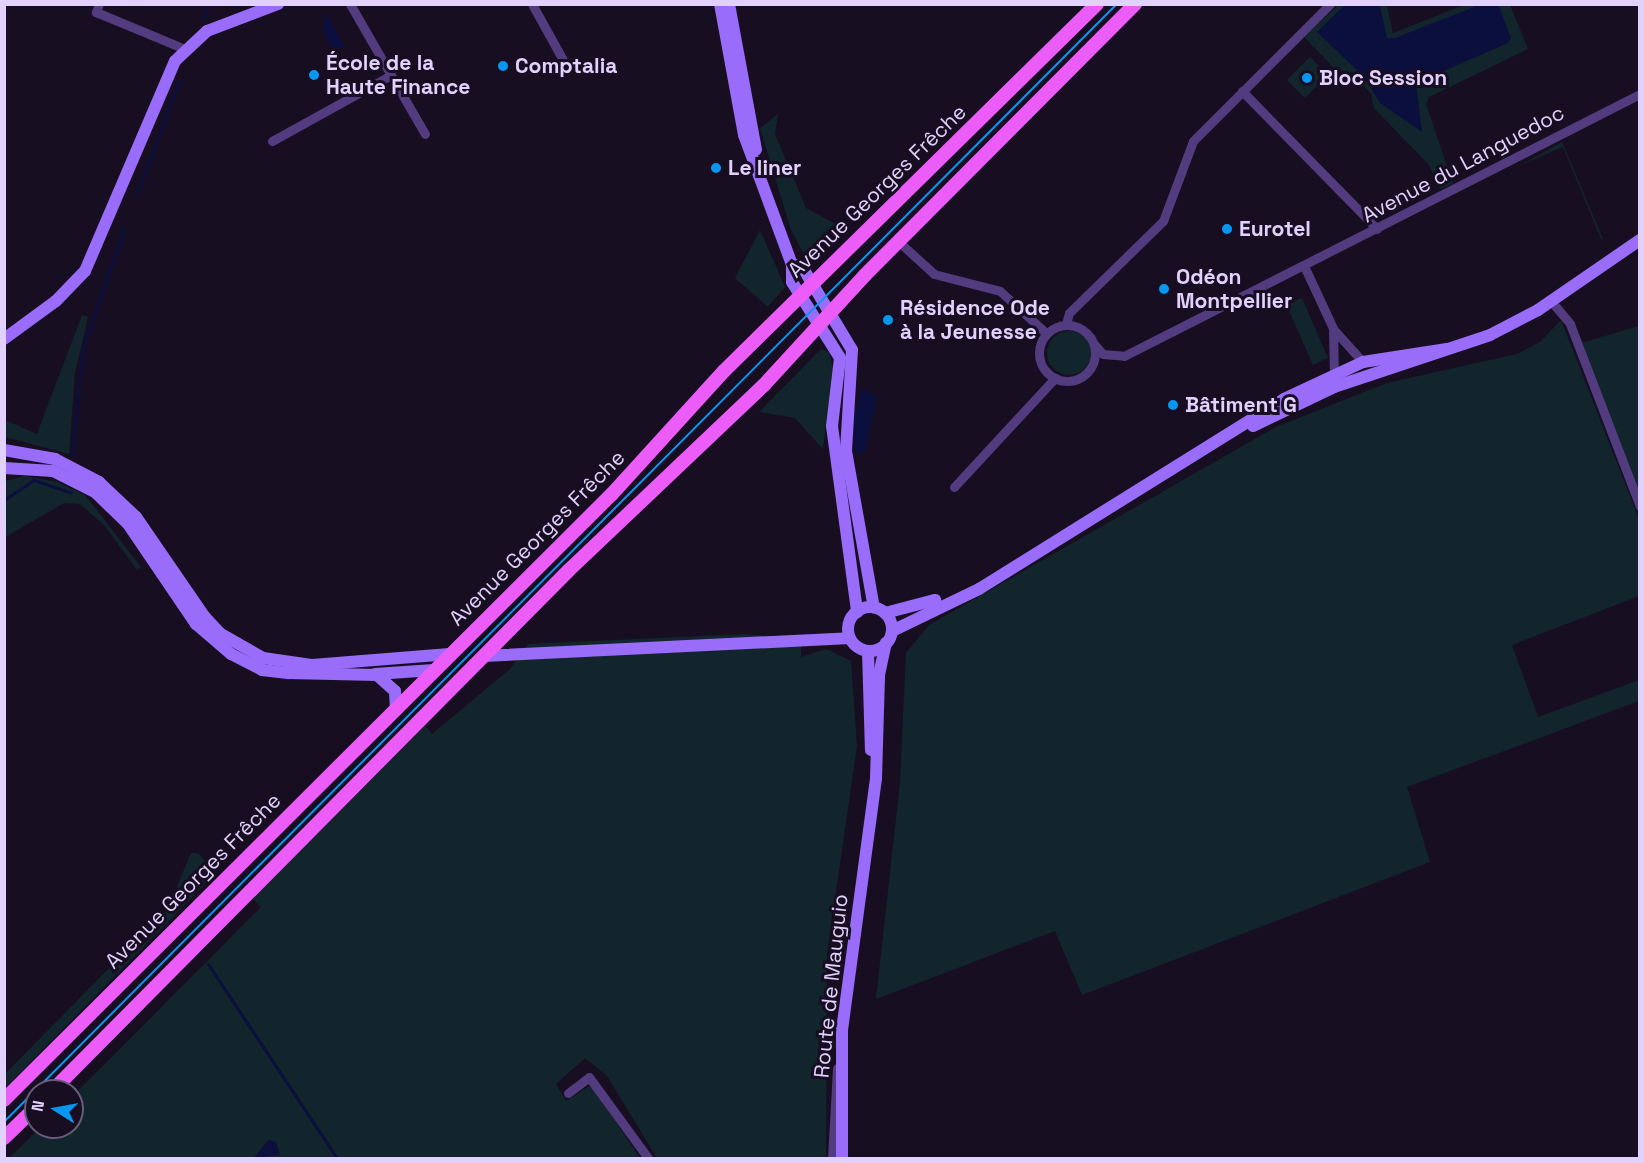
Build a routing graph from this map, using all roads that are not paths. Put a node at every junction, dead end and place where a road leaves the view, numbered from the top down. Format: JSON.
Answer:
{"nodes":[{"id":1,"x":99,"y":4,"type":"edge"},
{"id":2,"x":278,"y":4,"type":"edge"},
{"id":3,"x":350,"y":4,"type":"edge"},
{"id":4,"x":532,"y":4,"type":"edge"},
{"id":5,"x":720,"y":4,"type":"edge"},
{"id":6,"x":729,"y":4,"type":"edge"},
{"id":7,"x":1097,"y":4,"type":"edge"},
{"id":8,"x":1135,"y":4,"type":"edge"},
{"id":9,"x":1330,"y":4,"type":"edge"},
{"id":10,"x":185,"y":49,"type":"junction"},
{"id":11,"x":563,"y":60,"type":"dead end"},
{"id":12,"x":391,"y":75,"type":"junction"},
{"id":13,"x":1242,"y":91,"type":"junction"},
{"id":14,"x":1640,"y":94,"type":"edge"},
{"id":15,"x":425,"y":134,"type":"dead end"},
{"id":16,"x":272,"y":141,"type":"dead end"},
{"id":17,"x":757,"y":161,"type":"junction"},
{"id":18,"x":1377,"y":229,"type":"junction"},
{"id":19,"x":1640,"y":240,"type":"edge"},
{"id":20,"x":899,"y":242,"type":"junction"},
{"id":21,"x":792,"y":265,"type":"junction"},
{"id":22,"x":1305,"y":268,"type":"junction"},
{"id":23,"x":812,"y":282,"type":"junction"},
{"id":24,"x":800,"y":294,"type":"junction"},
{"id":25,"x":1551,"y":301,"type":"junction"},
{"id":26,"x":831,"y":313,"type":"junction"},
{"id":27,"x":1066,"y":324,"type":"junction"},
{"id":28,"x":820,"y":325,"type":"junction"},
{"id":29,"x":1333,"y":328,"type":"junction"},
{"id":30,"x":1046,"y":333,"type":"junction"},
{"id":31,"x":4,"y":339,"type":"edge"},
{"id":32,"x":1094,"y":344,"type":"junction"},
{"id":33,"x":1447,"y":349,"type":"junction"},
{"id":34,"x":1363,"y":362,"type":"junction"},
{"id":35,"x":1348,"y":372,"type":"junction"},
{"id":36,"x":1334,"y":374,"type":"junction"},
{"id":37,"x":1368,"y":376,"type":"junction"},
{"id":38,"x":1055,"y":378,"type":"junction"},
{"id":39,"x":1293,"y":405,"type":"junction"},
{"id":40,"x":1233,"y":435,"type":"junction"},
{"id":41,"x":4,"y":450,"type":"edge"},
{"id":42,"x":4,"y":468,"type":"edge"},
{"id":43,"x":954,"y":486,"type":"dead end"},
{"id":44,"x":1640,"y":506,"type":"edge"},
{"id":45,"x":1003,"y":572,"type":"junction"},
{"id":46,"x":880,"y":610,"type":"junction"},
{"id":47,"x":857,"y":612,"type":"junction"},
{"id":48,"x":892,"y":631,"type":"junction"},
{"id":49,"x":850,"y":638,"type":"junction"},
{"id":50,"x":886,"y":643,"type":"junction"},
{"id":51,"x":868,"y":651,"type":"junction"},
{"id":52,"x":450,"y":654,"type":"junction"},
{"id":53,"x":484,"y":656,"type":"junction"},
{"id":54,"x":434,"y":670,"type":"junction"},
{"id":55,"x":470,"y":671,"type":"junction"},
{"id":56,"x":368,"y":675,"type":"junction"},
{"id":57,"x":453,"y":687,"type":"junction"},
{"id":58,"x":396,"y":708,"type":"junction"},
{"id":59,"x":870,"y":817,"type":"junction"},
{"id":60,"x":842,"y":1030,"type":"junction"},
{"id":61,"x":64,"y":1079,"type":"edge"},
{"id":62,"x":568,"y":1093,"type":"dead end"},
{"id":63,"x":4,"y":1101,"type":"edge"},
{"id":64,"x":24,"y":1119,"type":"edge"},
{"id":65,"x":4,"y":1138,"type":"edge"},
{"id":66,"x":648,"y":1158,"type":"edge"},
{"id":67,"x":832,"y":1158,"type":"edge"},
{"id":68,"x":842,"y":1158,"type":"edge"}],
"edges":[{"from":1,"to":10,"type":"street"},
{"from":2,"to":10,"type":"street"},
{"from":3,"to":12,"type":"street"},
{"from":4,"to":11,"type":"street"},
{"from":5,"to":17,"type":"street"},
{"from":6,"to":17,"type":"street"},
{"from":7,"to":23,"type":"main road","name":"Avenue Georges Frêche"},
{"from":8,"to":20,"type":"main road"},
{"from":9,"to":13,"type":"street"},
{"from":10,"to":31,"type":"street"},
{"from":12,"to":15,"type":"street"},
{"from":12,"to":16,"type":"street"},
{"from":13,"to":18,"type":"street"},
{"from":13,"to":27,"type":"street"},
{"from":14,"to":18,"type":"street","name":"Avenue du Languedoc"},
{"from":17,"to":21,"type":"street"},
{"from":18,"to":22,"type":"street","name":"Avenue du Languedoc"},
{"from":19,"to":25,"type":"street"},
{"from":20,"to":26,"type":"main road"},
{"from":20,"to":30,"type":"street"},
{"from":21,"to":23,"type":"street"},
{"from":21,"to":24,"type":"street"},
{"from":22,"to":29,"type":"street"},
{"from":22,"to":32,"type":"street","name":"Avenue du Languedoc"},
{"from":23,"to":24,"type":"main road","name":"Avenue Georges Frêche"},
{"from":23,"to":26,"type":"street"},
{"from":24,"to":28,"type":"street"},
{"from":24,"to":52,"type":"main road","name":"Avenue Georges Frêche"},
{"from":25,"to":33,"type":"street"},
{"from":25,"to":44,"type":"street"},
{"from":26,"to":28,"type":"main road"},
{"from":26,"to":46,"type":"street"},
{"from":27,"to":30,"type":"street"},
{"from":27,"to":32,"type":"street"},
{"from":28,"to":47,"type":"street"},
{"from":28,"to":53,"type":"main road"},
{"from":29,"to":34,"type":"street"},
{"from":29,"to":36,"type":"street"},
{"from":30,"to":38,"type":"street"},
{"from":32,"to":38,"type":"street"},
{"from":33,"to":34,"type":"street"},
{"from":33,"to":37,"type":"street"},
{"from":34,"to":35,"type":"street"},
{"from":34,"to":36,"type":"street"},
{"from":35,"to":36,"type":"street"},
{"from":35,"to":37,"type":"street"},
{"from":35,"to":39,"type":"street"},
{"from":36,"to":40,"type":"street"},
{"from":37,"to":39,"type":"street"},
{"from":38,"to":43,"type":"street"},
{"from":39,"to":40,"type":"street"},
{"from":40,"to":45,"type":"street"},
{"from":41,"to":52,"type":"street"},
{"from":42,"to":56,"type":"street"},
{"from":45,"to":46,"type":"street"},
{"from":45,"to":48,"type":"street"},
{"from":46,"to":47,"type":"street"},
{"from":46,"to":48,"type":"street"},
{"from":47,"to":49,"type":"street"},
{"from":48,"to":50,"type":"street"},
{"from":49,"to":51,"type":"street"},
{"from":49,"to":53,"type":"street"},
{"from":50,"to":51,"type":"street"},
{"from":50,"to":59,"type":"street","name":"Route de Mauguio"},
{"from":51,"to":59,"type":"street","name":"Route de Mauguio"},
{"from":52,"to":54,"type":"main road","name":"Avenue Georges Frêche"},
{"from":52,"to":55,"type":"main road"},
{"from":53,"to":55,"type":"main road"},
{"from":54,"to":56,"type":"street"},
{"from":54,"to":57,"type":"main road"},
{"from":54,"to":58,"type":"main road","name":"Avenue Georges Frêche"},
{"from":55,"to":57,"type":"main road"},
{"from":56,"to":58,"type":"street"},
{"from":57,"to":61,"type":"main road"},
{"from":58,"to":63,"type":"main road","name":"Avenue Georges Frêche"},
{"from":59,"to":60,"type":"street","name":"Route de Mauguio"},
{"from":60,"to":67,"type":"street"},
{"from":60,"to":68,"type":"street","name":"Route de Mauguio"},
{"from":62,"to":66,"type":"street"},
{"from":64,"to":65,"type":"main road"}]}
